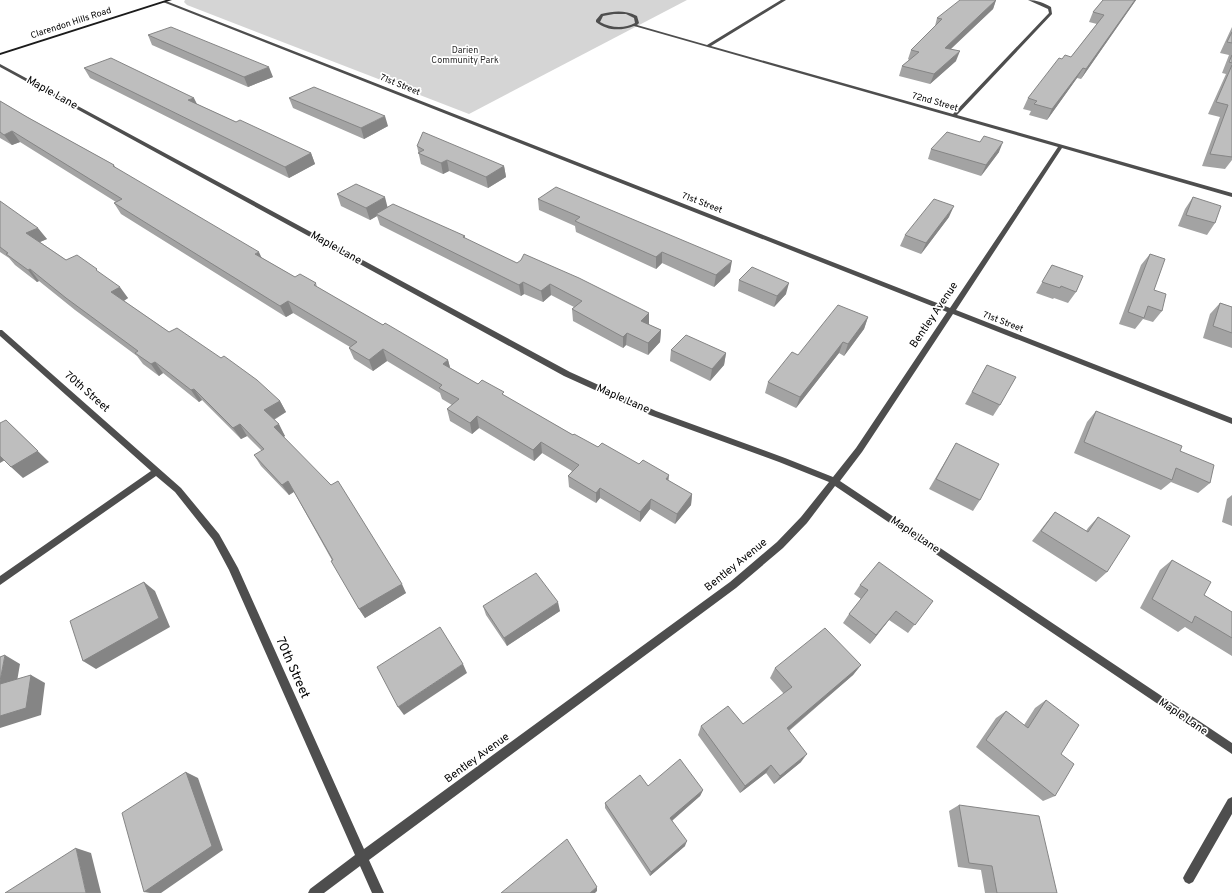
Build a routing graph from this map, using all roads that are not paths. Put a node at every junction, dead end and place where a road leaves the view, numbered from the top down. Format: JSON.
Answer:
{"nodes":[{"id":1,"x":784,"y":0,"type":"edge"},
{"id":2,"x":1030,"y":0,"type":"edge"},
{"id":3,"x":168,"y":1,"type":"edge"},
{"id":4,"x":634,"y":25,"type":"junction"},
{"id":5,"x":708,"y":46,"type":"junction"},
{"id":6,"x":0,"y":54,"type":"edge"},
{"id":7,"x":0,"y":65,"type":"edge"},
{"id":8,"x":954,"y":116,"type":"junction"},
{"id":9,"x":1061,"y":146,"type":"junction"},
{"id":10,"x":1232,"y":195,"type":"edge"},
{"id":11,"x":951,"y":311,"type":"junction"},
{"id":12,"x":0,"y":332,"type":"edge"},
{"id":13,"x":1232,"y":421,"type":"edge"},
{"id":14,"x":157,"y":471,"type":"junction"},
{"id":15,"x":834,"y":481,"type":"junction"},
{"id":16,"x":0,"y":581,"type":"edge"},
{"id":17,"x":1232,"y":749,"type":"edge"},
{"id":18,"x":1232,"y":803,"type":"edge"},
{"id":19,"x":362,"y":858,"type":"junction"},
{"id":20,"x":1189,"y":878,"type":"dead end"},
{"id":21,"x":314,"y":893,"type":"edge"},
{"id":22,"x":378,"y":893,"type":"edge"}],
"edges":[{"from":1,"to":5,"type":"street"},
{"from":2,"to":8,"type":"street"},
{"from":3,"to":6,"type":"street","name":"Clarendon Hills Road"},
{"from":3,"to":11,"type":"street","name":"71st Street"},
{"from":4,"to":4,"type":"street"},
{"from":4,"to":5,"type":"street","name":"72nd Street"},
{"from":5,"to":8,"type":"street","name":"72nd Street"},
{"from":7,"to":15,"type":"street","name":"Maple Lane"},
{"from":8,"to":9,"type":"street","name":"72nd Street"},
{"from":9,"to":10,"type":"street","name":"72nd Street"},
{"from":9,"to":11,"type":"street","name":"Bentley Avenue"},
{"from":11,"to":13,"type":"street","name":"71st Street"},
{"from":11,"to":15,"type":"street","name":"Bentley Avenue"},
{"from":12,"to":14,"type":"street","name":"70th Street"},
{"from":14,"to":16,"type":"street"},
{"from":14,"to":19,"type":"street","name":"70th Street"},
{"from":15,"to":17,"type":"street","name":"Maple Lane"},
{"from":15,"to":19,"type":"street","name":"Bentley Avenue"},
{"from":18,"to":20,"type":"street"},
{"from":19,"to":21,"type":"street","name":"Bentley Avenue"},
{"from":19,"to":22,"type":"street","name":"70th Street"}]}
